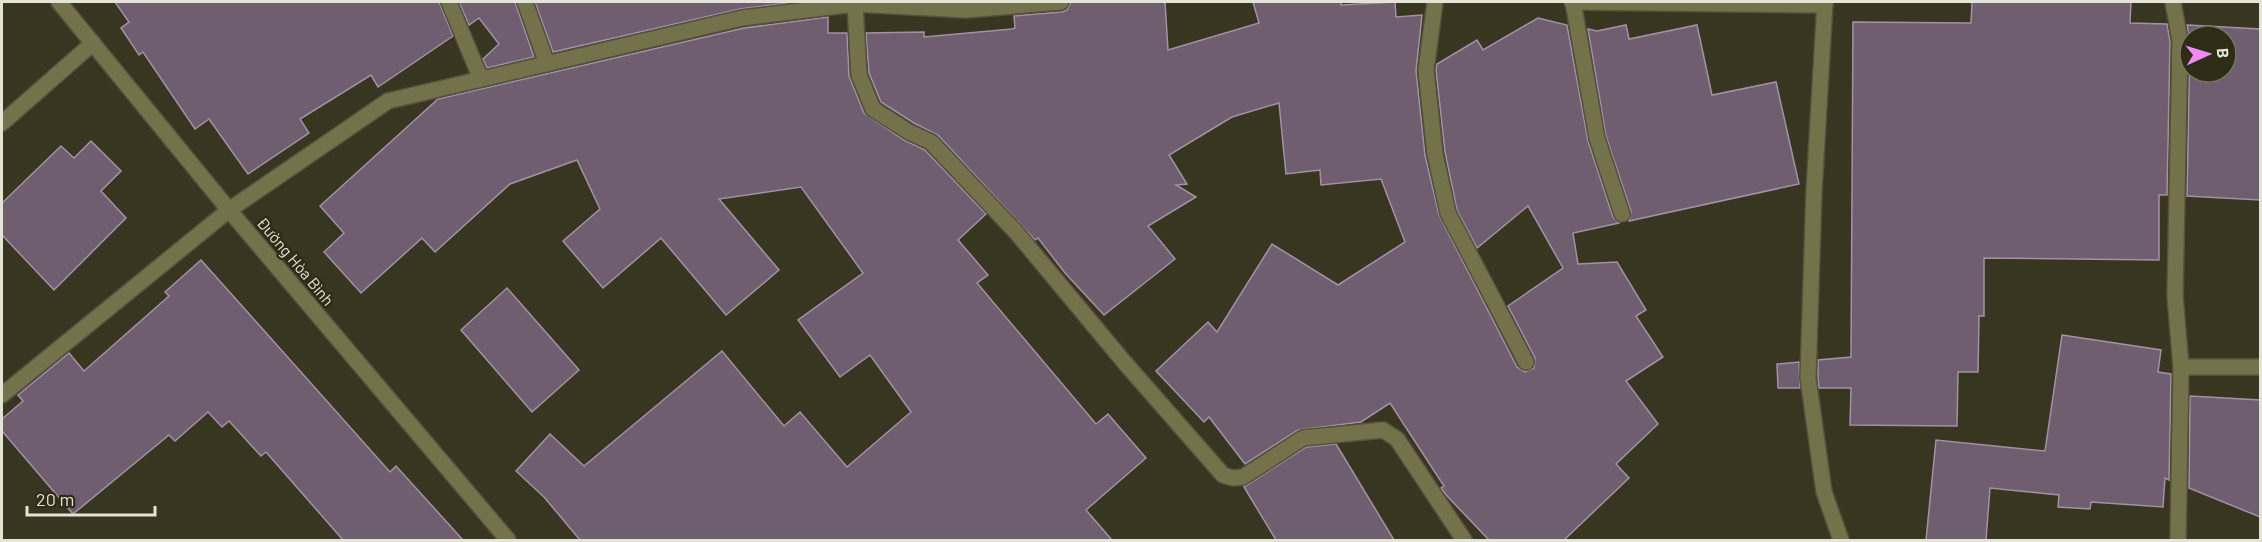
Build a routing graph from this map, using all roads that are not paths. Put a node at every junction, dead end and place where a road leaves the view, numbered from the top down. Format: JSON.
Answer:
{"nodes":[{"id":1,"x":59,"y":2,"type":"edge"},
{"id":2,"x":449,"y":2,"type":"edge"},
{"id":3,"x":525,"y":2,"type":"edge"},
{"id":4,"x":1061,"y":2,"type":"edge"},
{"id":5,"x":1435,"y":2,"type":"edge"},
{"id":6,"x":1572,"y":2,"type":"edge"},
{"id":7,"x":2173,"y":2,"type":"edge"},
{"id":8,"x":1713,"y":3,"type":"edge"},
{"id":9,"x":1825,"y":3,"type":"edge"},
{"id":10,"x":855,"y":4,"type":"junction"},
{"id":11,"x":966,"y":6,"type":"edge"},
{"id":12,"x":93,"y":43,"type":"junction"},
{"id":13,"x":547,"y":64,"type":"junction"},
{"id":14,"x":481,"y":79,"type":"junction"},
{"id":15,"x":2,"y":123,"type":"edge"},
{"id":16,"x":229,"y":210,"type":"junction"},
{"id":17,"x":1622,"y":214,"type":"dead end"},
{"id":18,"x":1526,"y":362,"type":"dead end"},
{"id":19,"x":2181,"y":367,"type":"junction"},
{"id":20,"x":2260,"y":367,"type":"edge"},
{"id":21,"x":2,"y":394,"type":"edge"},
{"id":22,"x":508,"y":540,"type":"edge"},
{"id":23,"x":1464,"y":540,"type":"edge"},
{"id":24,"x":1841,"y":540,"type":"edge"},
{"id":25,"x":2178,"y":540,"type":"edge"}],
"edges":[{"from":1,"to":12,"type":"street","name":"Đường Hòa Bình"},
{"from":2,"to":14,"type":"street"},
{"from":3,"to":13,"type":"street"},
{"from":4,"to":11,"type":"street"},
{"from":5,"to":18,"type":"street"},
{"from":6,"to":8,"type":"street"},
{"from":6,"to":17,"type":"street"},
{"from":7,"to":19,"type":"street"},
{"from":8,"to":9,"type":"street"},
{"from":9,"to":24,"type":"street"},
{"from":10,"to":11,"type":"street"},
{"from":10,"to":13,"type":"street"},
{"from":10,"to":23,"type":"street"},
{"from":12,"to":15,"type":"street"},
{"from":12,"to":16,"type":"street","name":"Đường Hòa Bình"},
{"from":13,"to":14,"type":"street"},
{"from":14,"to":16,"type":"street"},
{"from":16,"to":21,"type":"street"},
{"from":16,"to":22,"type":"street","name":"Đường Hòa Bình"},
{"from":19,"to":20,"type":"street"},
{"from":19,"to":25,"type":"street"}]}
